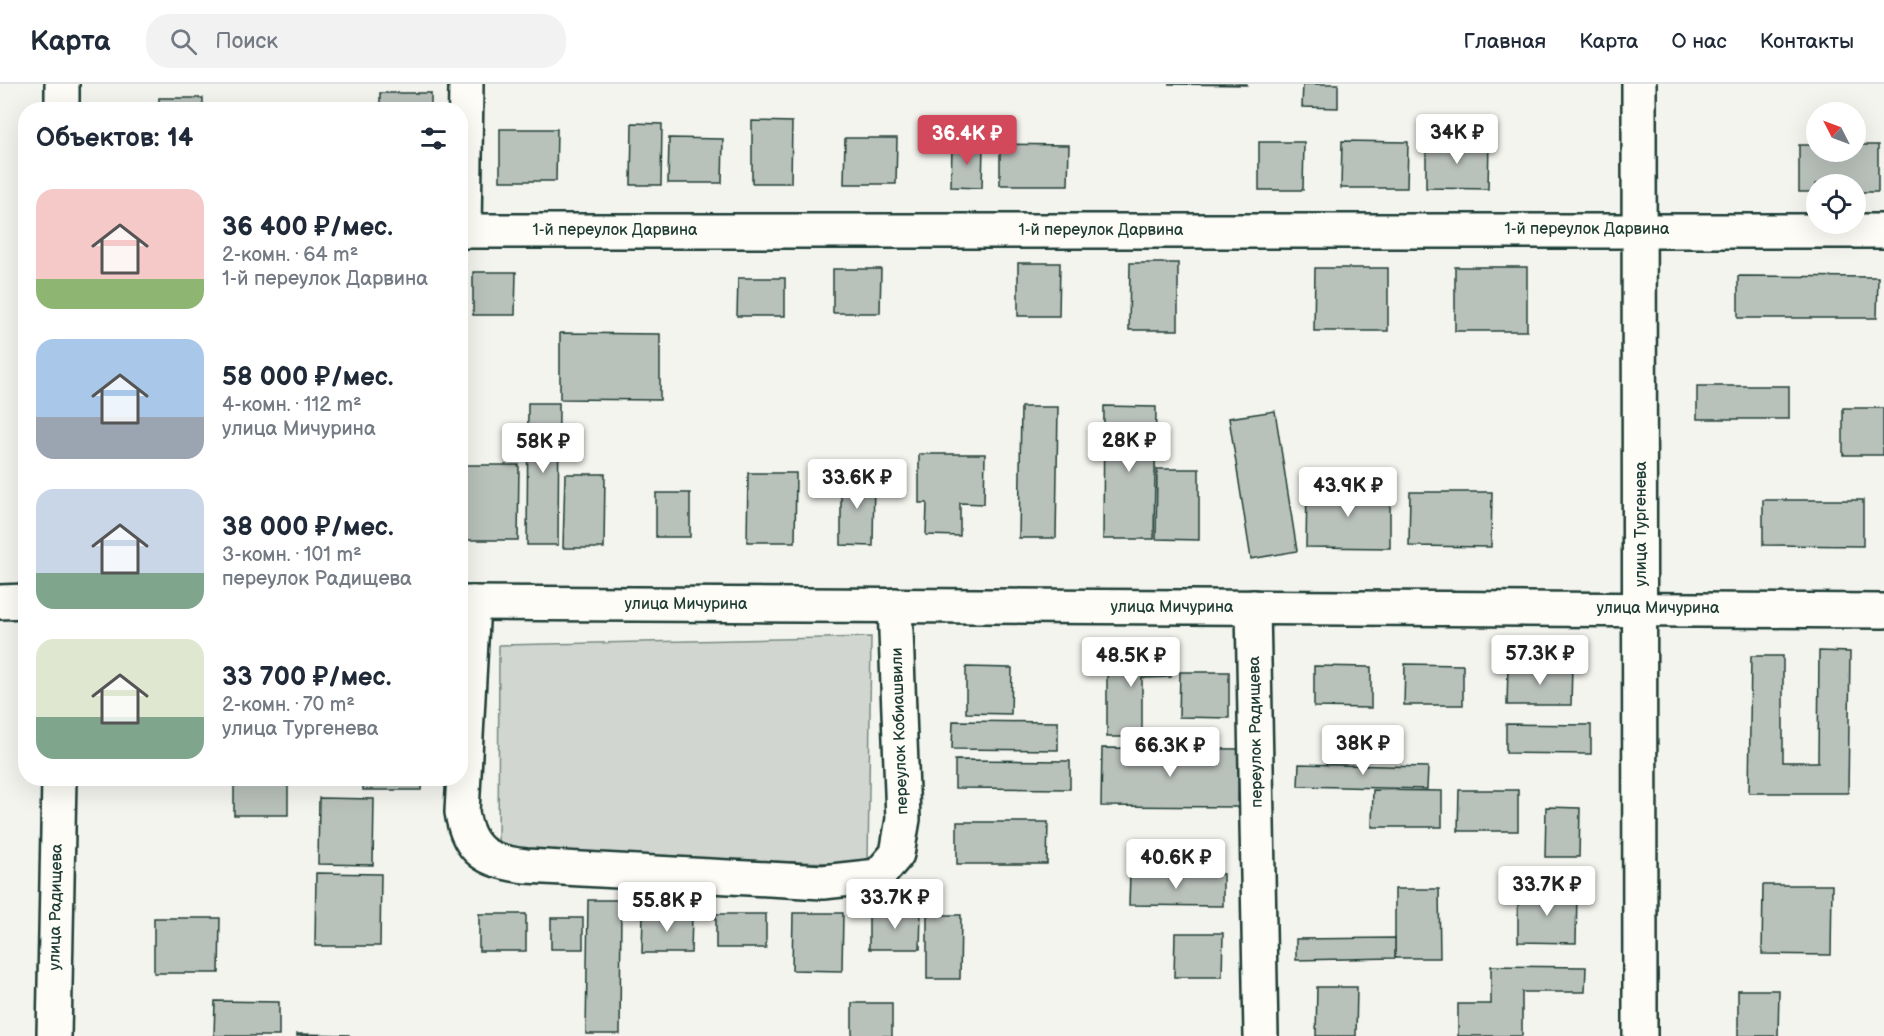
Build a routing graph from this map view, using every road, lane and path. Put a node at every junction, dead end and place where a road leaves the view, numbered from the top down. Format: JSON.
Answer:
{"nodes":[{"id":1,"x":62,"y":84,"type":"edge"},
{"id":2,"x":466,"y":84,"type":"edge"},
{"id":3,"x":1639,"y":84,"type":"edge"},
{"id":4,"x":62,"y":102,"type":"edge"},
{"id":5,"x":466,"y":102,"type":"edge"},
{"id":6,"x":1642,"y":229,"type":"junction"},
{"id":7,"x":468,"y":231,"type":"edge"},
{"id":8,"x":1884,"y":231,"type":"edge"},
{"id":9,"x":18,"y":601,"type":"edge"},
{"id":10,"x":0,"y":602,"type":"edge"},
{"id":11,"x":468,"y":603,"type":"edge"},
{"id":12,"x":896,"y":605,"type":"junction"},
{"id":13,"x":1641,"y":607,"type":"junction"},
{"id":14,"x":1253,"y":608,"type":"junction"},
{"id":15,"x":1884,"y":611,"type":"edge"},
{"id":16,"x":59,"y":786,"type":"edge"},
{"id":17,"x":463,"y":786,"type":"edge"},
{"id":18,"x":54,"y":1036,"type":"edge"},
{"id":19,"x":1261,"y":1036,"type":"edge"},
{"id":20,"x":1640,"y":1036,"type":"edge"}],
"edges":[{"from":1,"to":4,"type":"street"},
{"from":2,"to":5,"type":"street","name":"1-й переулок Дарвина"},
{"from":3,"to":6,"type":"street","name":"улица Тургенева"},
{"from":6,"to":7,"type":"street","name":"1-й переулок Дарвина"},
{"from":6,"to":8,"type":"street","name":"1-й переулок Дарвина"},
{"from":6,"to":13,"type":"street","name":"улица Тургенева"},
{"from":9,"to":10,"type":"street"},
{"from":11,"to":12,"type":"street","name":"улица Мичурина"},
{"from":12,"to":14,"type":"street","name":"улица Мичурина"},
{"from":12,"to":17,"type":"street","name":"переулок Кобиашвили"},
{"from":13,"to":14,"type":"street","name":"улица Мичурина"},
{"from":13,"to":15,"type":"street","name":"улица Мичурина"},
{"from":13,"to":20,"type":"street","name":"улица Тургенева"},
{"from":14,"to":19,"type":"street","name":"переулок Радищева"},
{"from":16,"to":18,"type":"street","name":"улица Радищева"}]}
